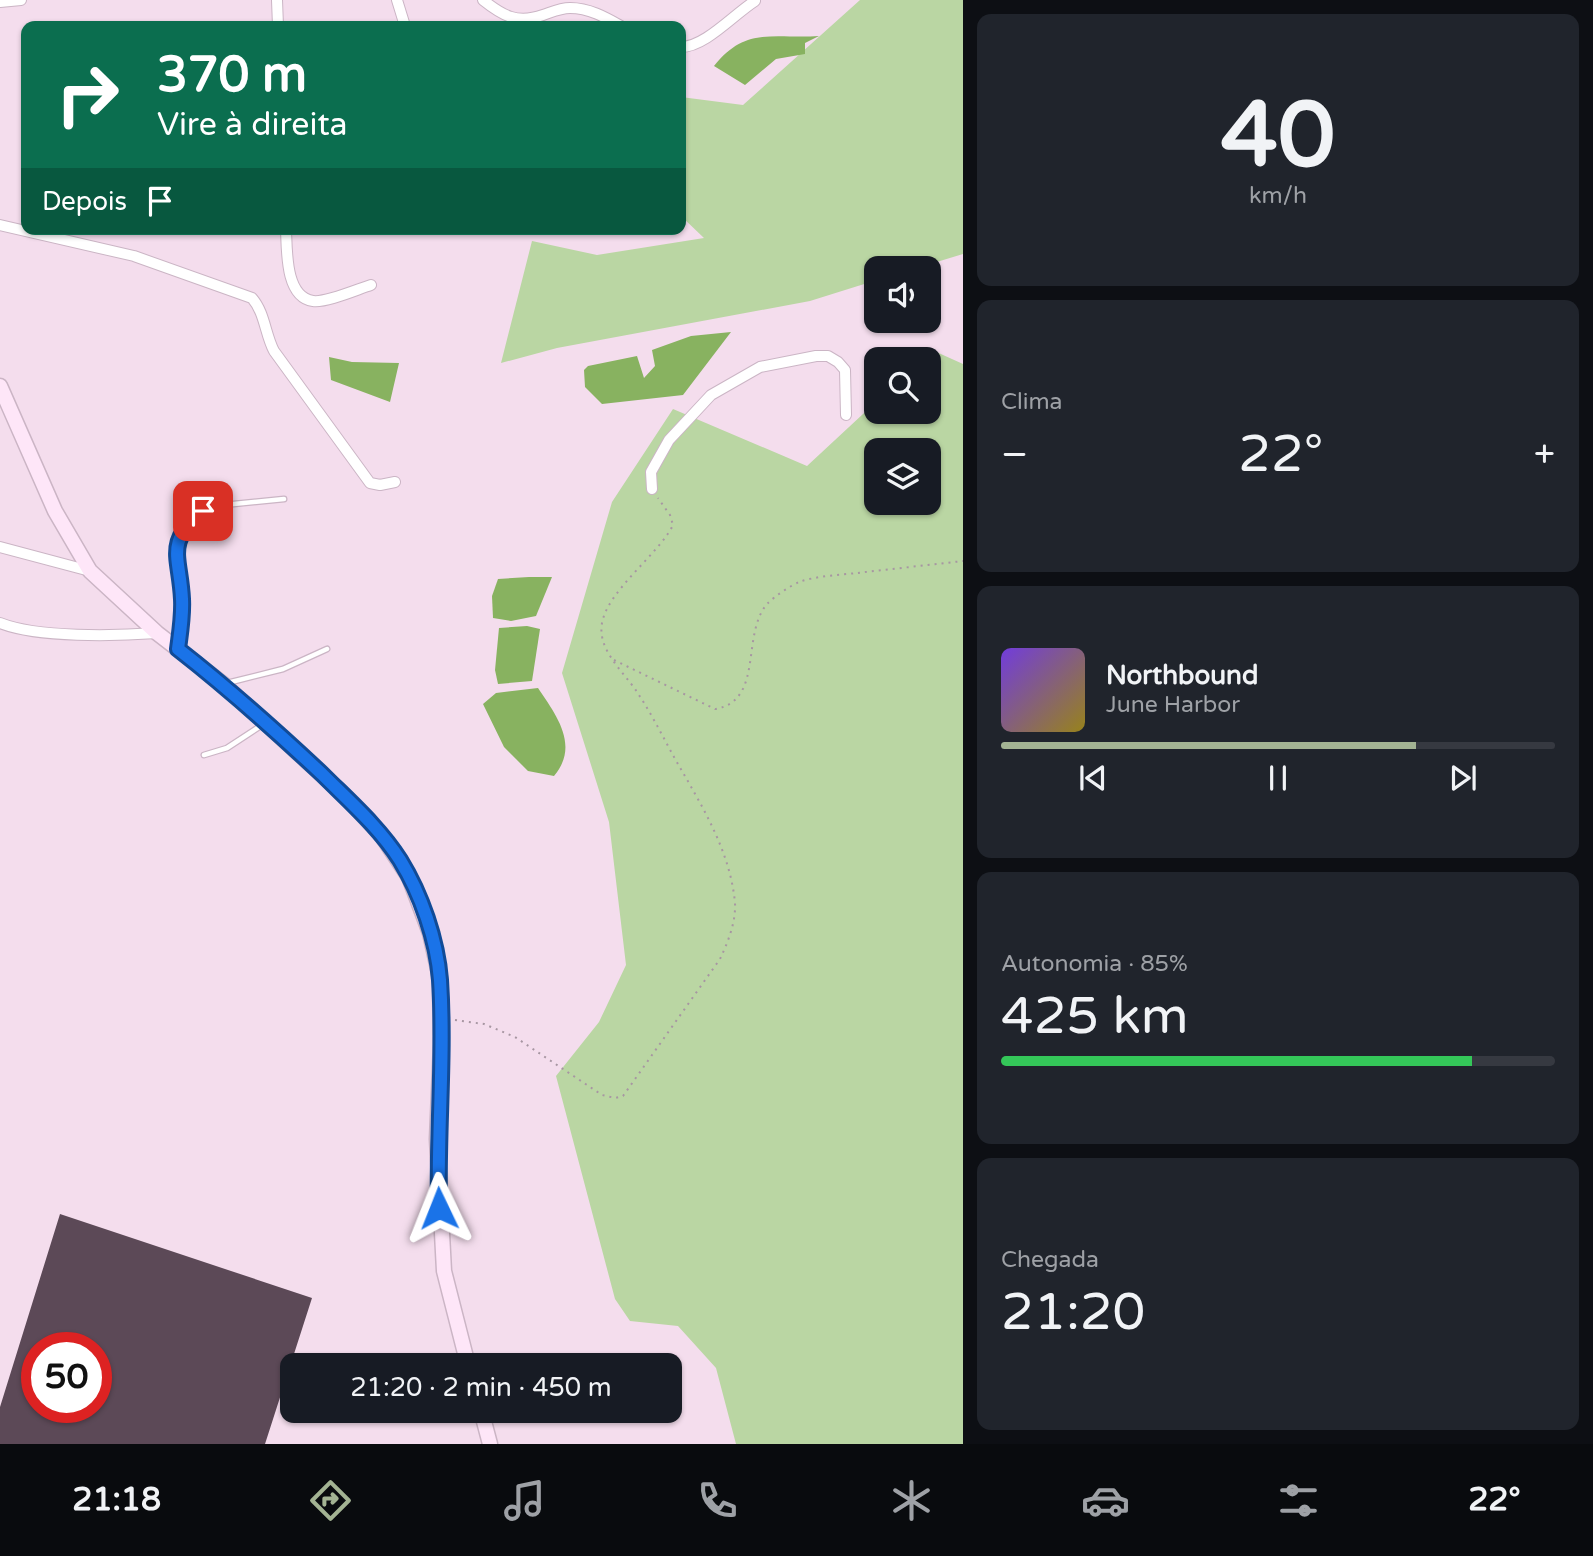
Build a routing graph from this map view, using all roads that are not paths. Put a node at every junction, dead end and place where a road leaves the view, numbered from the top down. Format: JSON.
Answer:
{"nodes":[{"id":1,"x":20,"y":0,"type":"edge"},
{"id":2,"x":277,"y":0,"type":"edge"},
{"id":3,"x":397,"y":0,"type":"edge"},
{"id":4,"x":483,"y":0,"type":"edge"},
{"id":5,"x":755,"y":1,"type":"edge"},
{"id":6,"x":0,"y":2,"type":"edge"},
{"id":7,"x":278,"y":21,"type":"edge"},
{"id":8,"x":403,"y":21,"type":"edge"},
{"id":9,"x":611,"y":21,"type":"edge"},
{"id":10,"x":686,"y":46,"type":"edge"},
{"id":11,"x":0,"y":225,"type":"edge"},
{"id":12,"x":21,"y":230,"type":"edge"},
{"id":13,"x":43,"y":235,"type":"edge"},
{"id":14,"x":287,"y":235,"type":"edge"},
{"id":15,"x":371,"y":285,"type":"dead end"},
{"id":16,"x":0,"y":386,"type":"edge"},
{"id":17,"x":846,"y":415,"type":"dead end"},
{"id":18,"x":395,"y":482,"type":"dead end"},
{"id":19,"x":652,"y":489,"type":"road end"},
{"id":20,"x":284,"y":499,"type":"dead end"},
{"id":21,"x":0,"y":547,"type":"edge"},
{"id":22,"x":90,"y":571,"type":"junction"},
{"id":23,"x":0,"y":622,"type":"edge"},
{"id":24,"x":157,"y":634,"type":"junction"},
{"id":25,"x":178,"y":649,"type":"junction"},
{"id":26,"x":327,"y":649,"type":"dead end"},
{"id":27,"x":223,"y":684,"type":"junction"},
{"id":28,"x":266,"y":723,"type":"junction"},
{"id":29,"x":204,"y":755,"type":"dead end"},
{"id":30,"x":465,"y":1353,"type":"edge"},
{"id":31,"x":484,"y":1423,"type":"edge"},
{"id":32,"x":490,"y":1444,"type":"edge"}],
"edges":[{"from":1,"to":6,"type":"street"},
{"from":2,"to":7,"type":"street"},
{"from":3,"to":8,"type":"street"},
{"from":4,"to":9,"type":"street"},
{"from":5,"to":10,"type":"street"},
{"from":11,"to":12,"type":"street"},
{"from":13,"to":18,"type":"street"},
{"from":14,"to":15,"type":"street"},
{"from":16,"to":22,"type":"main road"},
{"from":17,"to":19,"type":"street"},
{"from":20,"to":25,"type":"lane"},
{"from":21,"to":22,"type":"street"},
{"from":22,"to":24,"type":"main road"},
{"from":23,"to":24,"type":"street"},
{"from":24,"to":25,"type":"main road"},
{"from":25,"to":27,"type":"main road"},
{"from":26,"to":27,"type":"lane"},
{"from":27,"to":28,"type":"main road"},
{"from":28,"to":29,"type":"lane"},
{"from":28,"to":30,"type":"main road"},
{"from":31,"to":32,"type":"main road"}]}
